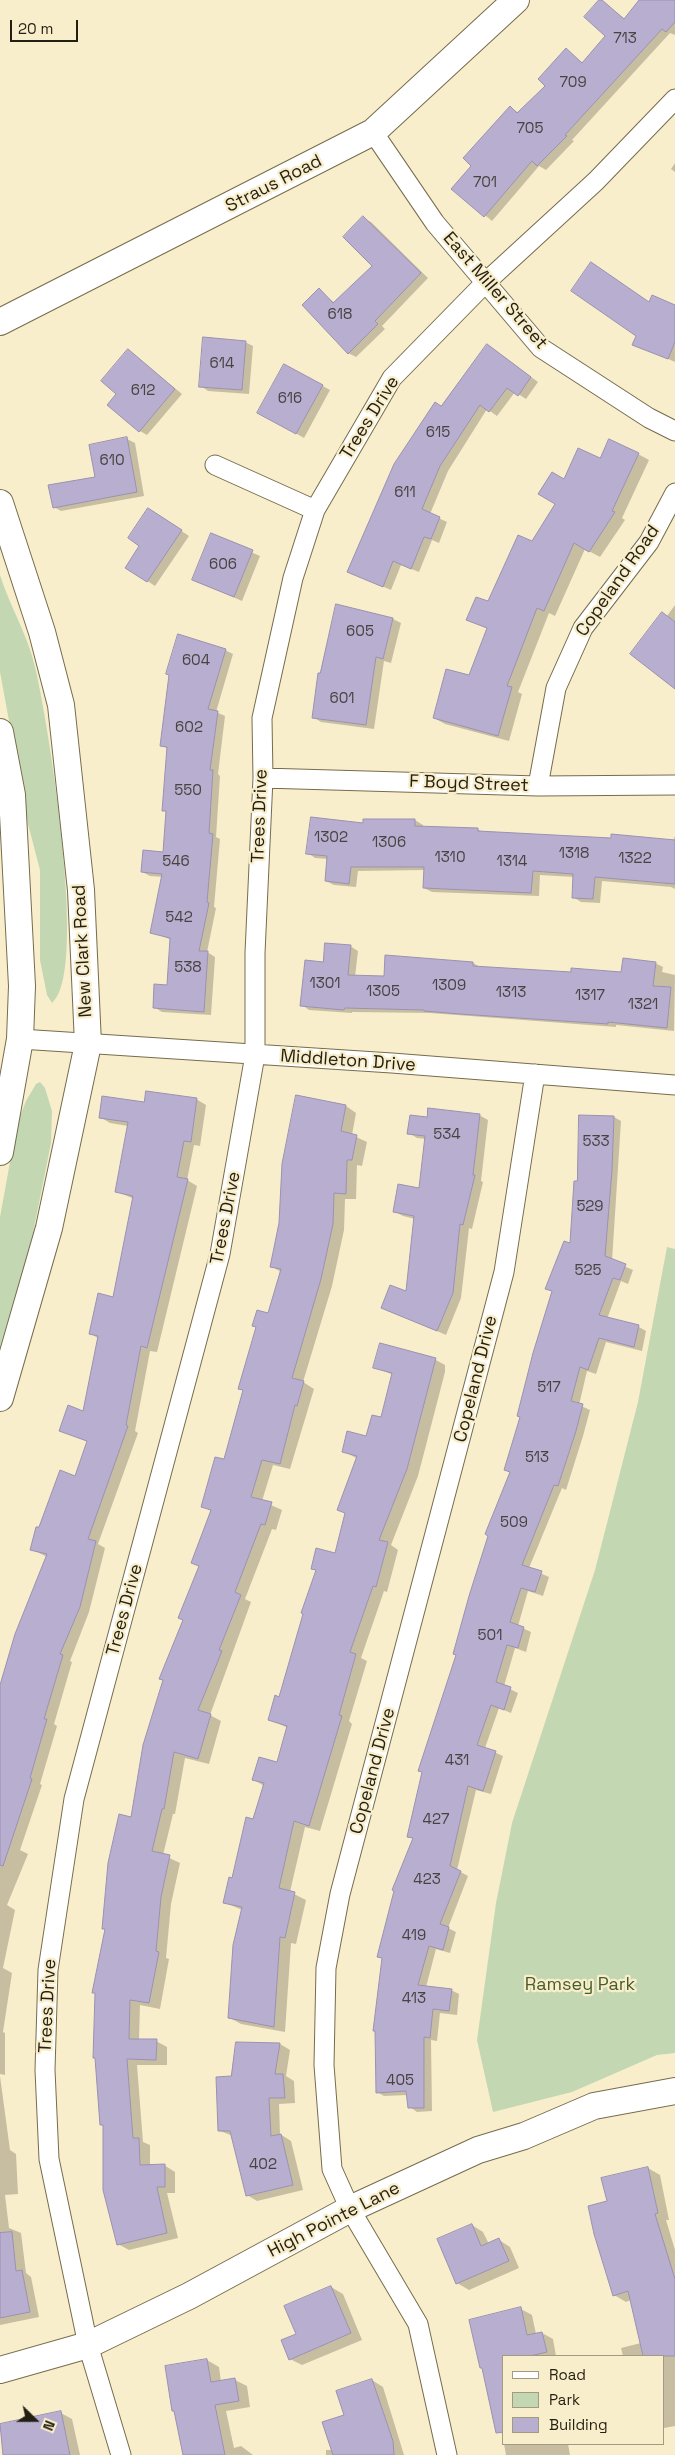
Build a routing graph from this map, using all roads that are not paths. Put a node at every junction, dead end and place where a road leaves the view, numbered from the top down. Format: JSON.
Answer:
{"nodes":[{"id":1,"x":516,"y":0,"type":"edge"},
{"id":2,"x":675,"y":99,"type":"edge"},
{"id":3,"x":373,"y":132,"type":"junction"},
{"id":4,"x":486,"y":282,"type":"junction"},
{"id":5,"x":0,"y":322,"type":"edge"},
{"id":6,"x":675,"y":431,"type":"edge"},
{"id":7,"x":215,"y":465,"type":"dead end"},
{"id":8,"x":675,"y":493,"type":"edge"},
{"id":9,"x":0,"y":503,"type":"edge"},
{"id":10,"x":315,"y":510,"type":"junction"},
{"id":11,"x":0,"y":732,"type":"edge"},
{"id":12,"x":263,"y":778,"type":"junction"},
{"id":13,"x":675,"y":785,"type":"edge"},
{"id":14,"x":538,"y":786,"type":"junction"},
{"id":15,"x":20,"y":1039,"type":"junction"},
{"id":16,"x":88,"y":1044,"type":"junction"},
{"id":17,"x":255,"y":1055,"type":"junction"},
{"id":18,"x":535,"y":1074,"type":"junction"},
{"id":19,"x":675,"y":1086,"type":"edge"},
{"id":20,"x":0,"y":1152,"type":"edge"},
{"id":21,"x":0,"y":1398,"type":"edge"},
{"id":22,"x":675,"y":2091,"type":"edge"},
{"id":23,"x":350,"y":2209,"type":"junction"},
{"id":24,"x":88,"y":2345,"type":"junction"},
{"id":25,"x":0,"y":2370,"type":"edge"},
{"id":26,"x":121,"y":2455,"type":"edge"},
{"id":27,"x":448,"y":2455,"type":"edge"}],
"edges":[{"from":1,"to":3,"type":"street","name":"Straus Road"},
{"from":2,"to":4,"type":"street","name":"Trees Drive"},
{"from":3,"to":4,"type":"street","name":"East Miller Street"},
{"from":3,"to":5,"type":"street","name":"Straus Road"},
{"from":4,"to":6,"type":"street","name":"East Miller Street"},
{"from":4,"to":10,"type":"street","name":"Trees Drive"},
{"from":7,"to":10,"type":"street"},
{"from":8,"to":14,"type":"street","name":"Copeland Road"},
{"from":9,"to":16,"type":"street","name":"New Clark Road"},
{"from":10,"to":12,"type":"street","name":"Trees Drive"},
{"from":11,"to":15,"type":"street"},
{"from":12,"to":14,"type":"street","name":"F Boyd Street"},
{"from":12,"to":17,"type":"street","name":"Trees Drive"},
{"from":13,"to":14,"type":"street","name":"F Boyd Street"},
{"from":15,"to":16,"type":"street","name":"Middleton Drive"},
{"from":15,"to":20,"type":"street"},
{"from":16,"to":17,"type":"street","name":"Middleton Drive"},
{"from":16,"to":21,"type":"street","name":"New Clark Road"},
{"from":17,"to":18,"type":"street","name":"Middleton Drive"},
{"from":17,"to":24,"type":"street","name":"Trees Drive"},
{"from":18,"to":19,"type":"street","name":"Middleton Drive"},
{"from":18,"to":23,"type":"street","name":"Copeland Drive"},
{"from":22,"to":23,"type":"street","name":"High Pointe Lane"},
{"from":23,"to":24,"type":"street","name":"High Pointe Lane"},
{"from":23,"to":27,"type":"street","name":"Copeland Drive"},
{"from":24,"to":25,"type":"street","name":"High Pointe Lane"},
{"from":24,"to":26,"type":"street","name":"Trees Drive"}]}
